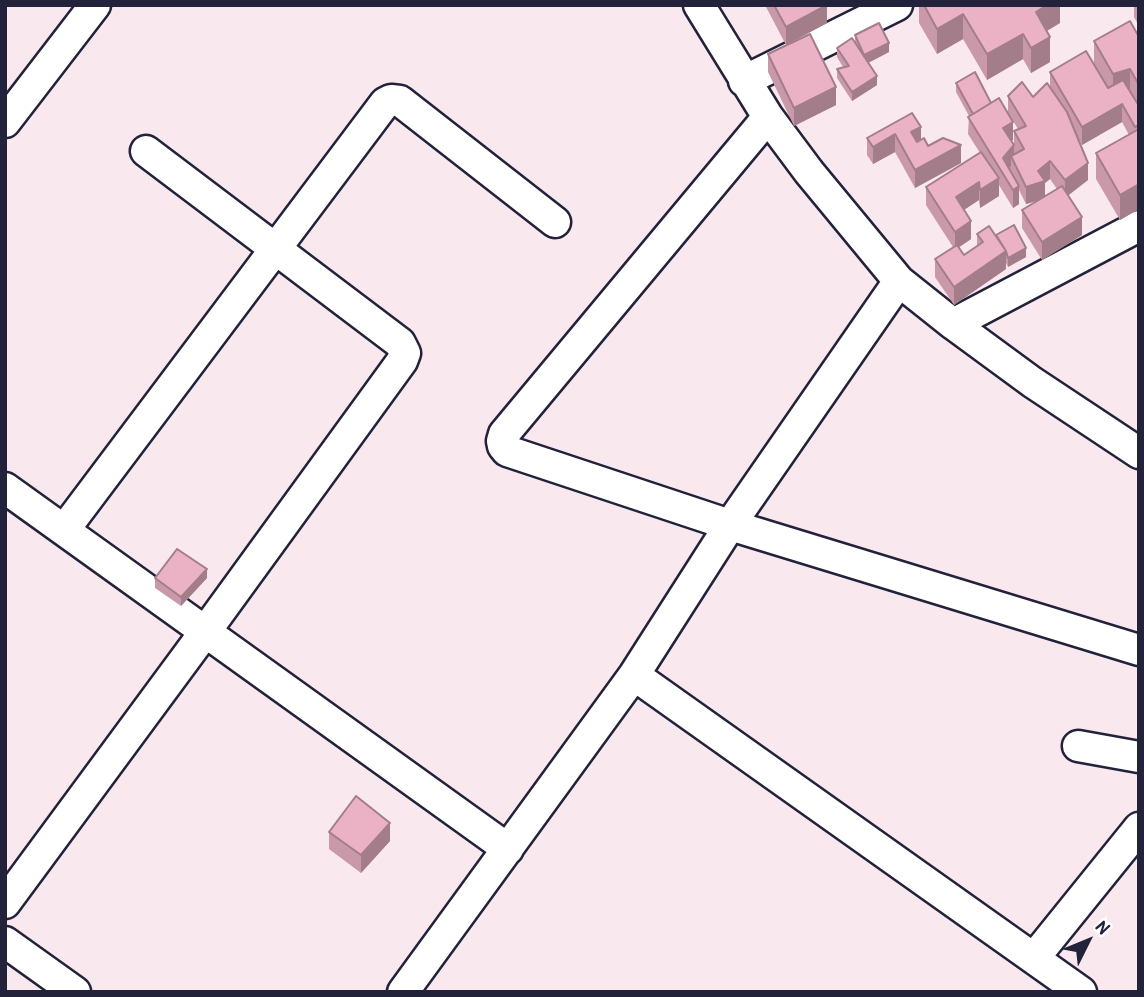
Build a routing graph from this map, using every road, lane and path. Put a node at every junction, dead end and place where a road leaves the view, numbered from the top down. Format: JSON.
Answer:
{"nodes":[{"id":1,"x":95,"y":5,"type":"edge"},
{"id":2,"x":699,"y":5,"type":"edge"},
{"id":3,"x":897,"y":5,"type":"edge"},
{"id":4,"x":744,"y":80,"type":"junction"},
{"id":5,"x":768,"y":117,"type":"junction"},
{"id":6,"x":5,"y":122,"type":"edge"},
{"id":7,"x":146,"y":151,"type":"dead end"},
{"id":8,"x":555,"y":222,"type":"dead end"},
{"id":9,"x":1139,"y":226,"type":"edge"},
{"id":10,"x":275,"y":250,"type":"junction"},
{"id":11,"x":899,"y":281,"type":"junction"},
{"id":12,"x":953,"y":324,"type":"junction"},
{"id":13,"x":1139,"y":453,"type":"edge"},
{"id":14,"x":5,"y":488,"type":"edge"},
{"id":15,"x":730,"y":525,"type":"junction"},
{"id":16,"x":64,"y":530,"type":"junction"},
{"id":17,"x":205,"y":632,"type":"junction"},
{"id":18,"x":1139,"y":650,"type":"edge"},
{"id":19,"x":634,"y":675,"type":"junction"},
{"id":20,"x":1078,"y":746,"type":"dead end"},
{"id":21,"x":1139,"y":757,"type":"edge"},
{"id":22,"x":1139,"y":828,"type":"edge"},
{"id":23,"x":508,"y":849,"type":"junction"},
{"id":24,"x":5,"y":903,"type":"edge"},
{"id":25,"x":5,"y":942,"type":"edge"},
{"id":26,"x":1034,"y":958,"type":"junction"},
{"id":27,"x":75,"y":992,"type":"edge"},
{"id":28,"x":403,"y":992,"type":"edge"},
{"id":29,"x":1080,"y":992,"type":"edge"}],
"edges":[{"from":1,"to":6,"type":"street"},
{"from":2,"to":4,"type":"street"},
{"from":3,"to":4,"type":"street"},
{"from":4,"to":5,"type":"street"},
{"from":5,"to":11,"type":"street"},
{"from":5,"to":15,"type":"street"},
{"from":7,"to":10,"type":"street"},
{"from":8,"to":10,"type":"street"},
{"from":9,"to":12,"type":"street"},
{"from":10,"to":16,"type":"street"},
{"from":10,"to":17,"type":"street"},
{"from":11,"to":12,"type":"street"},
{"from":11,"to":15,"type":"street"},
{"from":12,"to":13,"type":"street"},
{"from":14,"to":16,"type":"street"},
{"from":15,"to":18,"type":"street"},
{"from":15,"to":19,"type":"street"},
{"from":16,"to":17,"type":"street"},
{"from":17,"to":23,"type":"street"},
{"from":17,"to":24,"type":"street"},
{"from":19,"to":23,"type":"street"},
{"from":19,"to":26,"type":"street"},
{"from":20,"to":21,"type":"street"},
{"from":22,"to":26,"type":"street"},
{"from":23,"to":28,"type":"street"},
{"from":25,"to":27,"type":"street"},
{"from":26,"to":29,"type":"street"}]}
